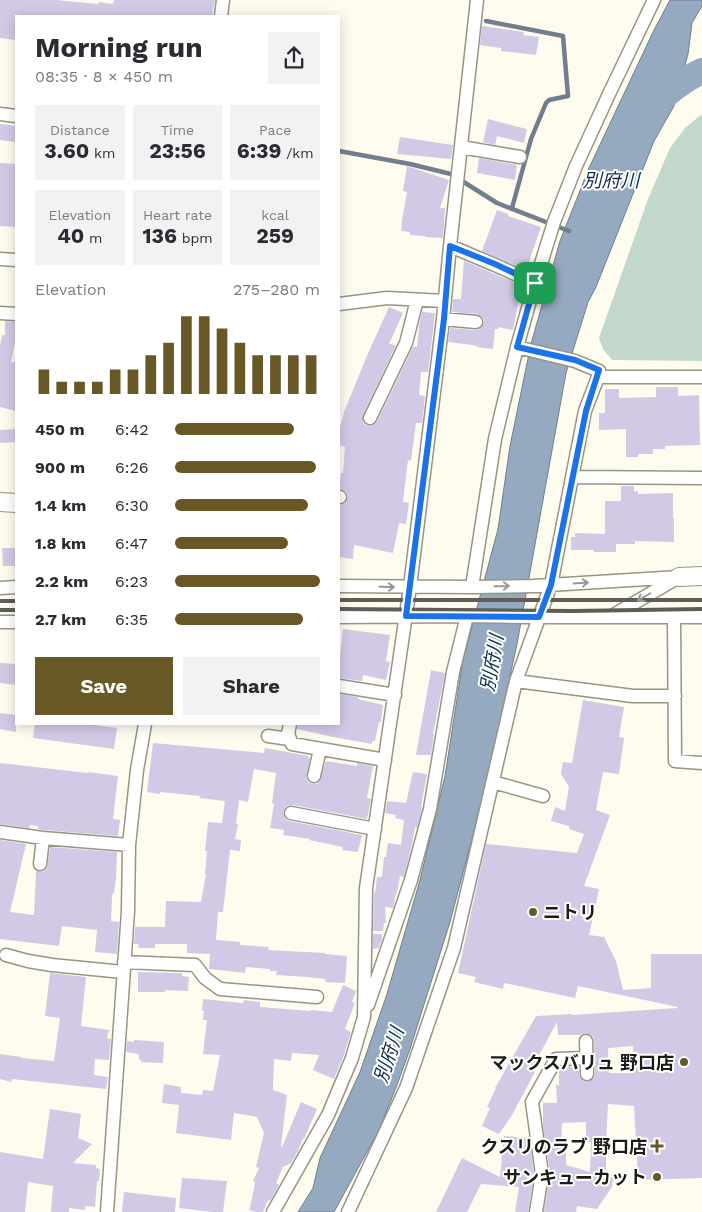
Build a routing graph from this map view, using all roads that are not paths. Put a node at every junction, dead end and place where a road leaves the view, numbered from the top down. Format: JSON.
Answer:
{"nodes":[{"id":1,"x":224,"y":0,"type":"edge"},
{"id":2,"x":477,"y":0,"type":"edge"},
{"id":3,"x":654,"y":0,"type":"edge"},
{"id":4,"x":221,"y":15,"type":"edge"},
{"id":5,"x":0,"y":114,"type":"edge"},
{"id":6,"x":15,"y":116,"type":"edge"},
{"id":7,"x":461,"y":147,"type":"junction"},
{"id":8,"x":520,"y":157,"type":"dead end"},
{"id":9,"x":450,"y":246,"type":"junction"},
{"id":10,"x":0,"y":259,"type":"edge"},
{"id":11,"x":15,"y":260,"type":"edge"},
{"id":12,"x":535,"y":283,"type":"junction"},
{"id":13,"x":417,"y":300,"type":"junction"},
{"id":14,"x":445,"y":301,"type":"junction"},
{"id":15,"x":340,"y":304,"type":"edge"},
{"id":16,"x":0,"y":313,"type":"edge"},
{"id":17,"x":15,"y":314,"type":"edge"},
{"id":18,"x":444,"y":319,"type":"junction"},
{"id":19,"x":476,"y":322,"type":"dead end"},
{"id":20,"x":517,"y":347,"type":"junction"},
{"id":21,"x":598,"y":377,"type":"junction"},
{"id":22,"x":702,"y":377,"type":"edge"},
{"id":23,"x":370,"y":418,"type":"dead end"},
{"id":24,"x":573,"y":477,"type":"junction"},
{"id":25,"x":702,"y":478,"type":"edge"},
{"id":26,"x":0,"y":502,"type":"edge"},
{"id":27,"x":15,"y":503,"type":"edge"},
{"id":28,"x":702,"y":576,"type":"edge"},
{"id":29,"x":679,"y":577,"type":"junction"},
{"id":30,"x":551,"y":585,"type":"junction"},
{"id":31,"x":340,"y":586,"type":"edge"},
{"id":32,"x":410,"y":587,"type":"junction"},
{"id":33,"x":472,"y":587,"type":"junction"},
{"id":34,"x":0,"y":588,"type":"edge"},
{"id":35,"x":15,"y":588,"type":"edge"},
{"id":36,"x":406,"y":616,"type":"junction"},
{"id":37,"x":467,"y":616,"type":"junction"},
{"id":38,"x":340,"y":617,"type":"edge"},
{"id":39,"x":534,"y":617,"type":"junction"},
{"id":40,"x":610,"y":617,"type":"junction"},
{"id":41,"x":674,"y":617,"type":"junction"},
{"id":42,"x":702,"y":617,"type":"edge"},
{"id":43,"x":0,"y":622,"type":"edge"},
{"id":44,"x":15,"y":622,"type":"edge"},
{"id":45,"x":516,"y":680,"type":"junction"},
{"id":46,"x":340,"y":686,"type":"edge"},
{"id":47,"x":394,"y":695,"type":"junction"},
{"id":48,"x":675,"y":696,"type":"junction"},
{"id":49,"x":145,"y":725,"type":"edge"},
{"id":50,"x":290,"y":725,"type":"edge"},
{"id":51,"x":268,"y":736,"type":"dead end"},
{"id":52,"x":290,"y":739,"type":"junction"},
{"id":53,"x":320,"y":749,"type":"junction"},
{"id":54,"x":385,"y":760,"type":"junction"},
{"id":55,"x":702,"y":763,"type":"edge"},
{"id":56,"x":314,"y":776,"type":"dead end"},
{"id":57,"x":493,"y":782,"type":"junction"},
{"id":58,"x":543,"y":796,"type":"dead end"},
{"id":59,"x":291,"y":812,"type":"dead end"},
{"id":60,"x":375,"y":829,"type":"junction"},
{"id":61,"x":0,"y":832,"type":"edge"},
{"id":62,"x":43,"y":838,"type":"junction"},
{"id":63,"x":129,"y":845,"type":"junction"},
{"id":64,"x":40,"y":864,"type":"dead end"},
{"id":65,"x":6,"y":955,"type":"dead end"},
{"id":66,"x":124,"y":967,"type":"junction"},
{"id":67,"x":317,"y":997,"type":"dead end"},
{"id":68,"x":364,"y":1017,"type":"junction"},
{"id":69,"x":586,"y":1041,"type":"dead end"},
{"id":70,"x":586,"y":1058,"type":"junction"},
{"id":71,"x":587,"y":1074,"type":"dead end"},
{"id":72,"x":107,"y":1212,"type":"edge"},
{"id":73,"x":272,"y":1212,"type":"edge"},
{"id":74,"x":348,"y":1212,"type":"edge"},
{"id":75,"x":536,"y":1212,"type":"edge"}],
"edges":[{"from":1,"to":4,"type":"street"},
{"from":2,"to":7,"type":"street"},
{"from":3,"to":12,"type":"street"},
{"from":5,"to":6,"type":"street"},
{"from":7,"to":8,"type":"street"},
{"from":7,"to":9,"type":"street"},
{"from":9,"to":12,"type":"street"},
{"from":9,"to":14,"type":"street"},
{"from":10,"to":11,"type":"street"},
{"from":12,"to":20,"type":"street"},
{"from":13,"to":14,"type":"street"},
{"from":13,"to":15,"type":"street"},
{"from":13,"to":23,"type":"street"},
{"from":14,"to":18,"type":"street"},
{"from":16,"to":17,"type":"street"},
{"from":18,"to":19,"type":"street"},
{"from":18,"to":32,"type":"street"},
{"from":20,"to":21,"type":"street"},
{"from":20,"to":33,"type":"street"},
{"from":21,"to":22,"type":"street"},
{"from":21,"to":24,"type":"street"},
{"from":24,"to":25,"type":"street"},
{"from":24,"to":30,"type":"street"},
{"from":26,"to":27,"type":"street"},
{"from":28,"to":29,"type":"street"},
{"from":30,"to":29,"type":"street","one_way":true},
{"from":29,"to":40,"type":"street","one_way":true},
{"from":33,"to":30,"type":"street","one_way":true},
{"from":30,"to":39,"type":"street"},
{"from":31,"to":32,"type":"street","one_way":true},
{"from":32,"to":33,"type":"street"},
{"from":32,"to":36,"type":"street"},
{"from":34,"to":35,"type":"street"},
{"from":36,"to":37,"type":"street"},
{"from":36,"to":38,"type":"street"},
{"from":36,"to":47,"type":"street"},
{"from":37,"to":39,"type":"street"},
{"from":37,"to":68,"type":"street"},
{"from":39,"to":40,"type":"street"},
{"from":39,"to":45,"type":"street"},
{"from":40,"to":41,"type":"street"},
{"from":41,"to":42,"type":"street"},
{"from":41,"to":48,"type":"street"},
{"from":43,"to":44,"type":"street"},
{"from":45,"to":48,"type":"street"},
{"from":45,"to":57,"type":"street"},
{"from":46,"to":47,"type":"street"},
{"from":47,"to":54,"type":"street"},
{"from":48,"to":55,"type":"street"},
{"from":49,"to":63,"type":"street"},
{"from":50,"to":52,"type":"street"},
{"from":51,"to":52,"type":"street"},
{"from":52,"to":53,"type":"street"},
{"from":53,"to":54,"type":"street"},
{"from":53,"to":56,"type":"street"},
{"from":54,"to":60,"type":"street"},
{"from":57,"to":58,"type":"street"},
{"from":57,"to":74,"type":"street"},
{"from":59,"to":60,"type":"street"},
{"from":60,"to":68,"type":"street"},
{"from":61,"to":62,"type":"street"},
{"from":62,"to":63,"type":"street"},
{"from":62,"to":64,"type":"street"},
{"from":63,"to":66,"type":"street"},
{"from":65,"to":66,"type":"street"},
{"from":66,"to":67,"type":"street"},
{"from":66,"to":72,"type":"street"},
{"from":68,"to":73,"type":"street"},
{"from":69,"to":70,"type":"street"},
{"from":70,"to":71,"type":"street"},
{"from":70,"to":75,"type":"street"}]}
